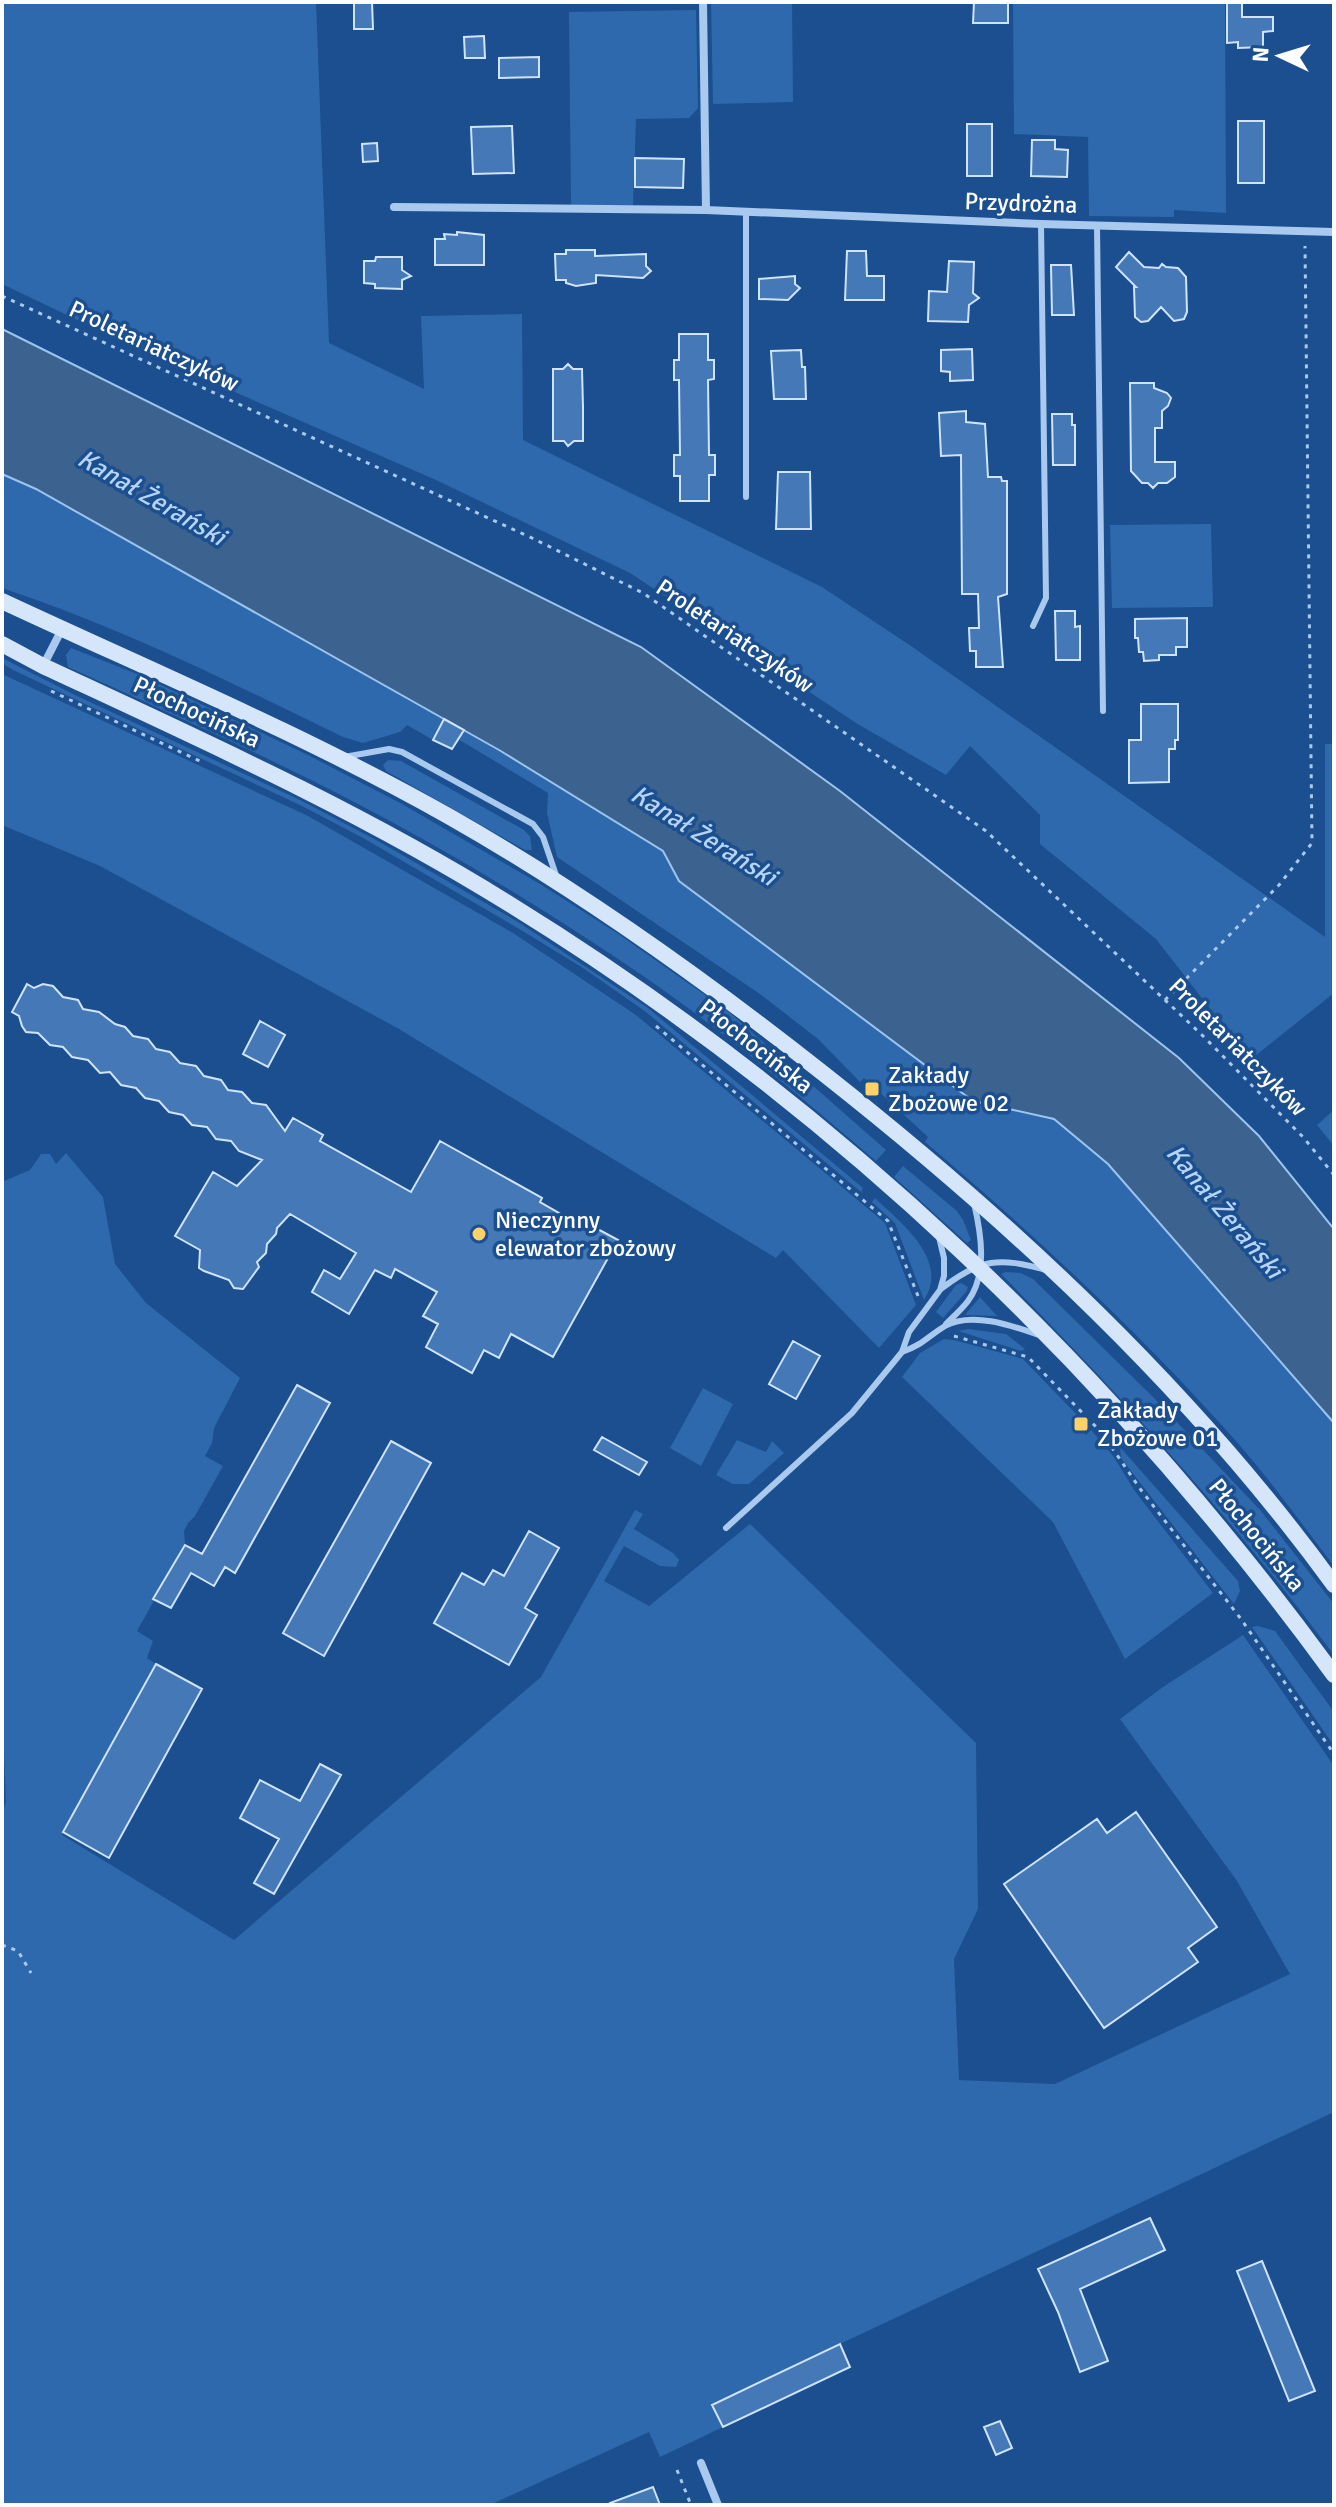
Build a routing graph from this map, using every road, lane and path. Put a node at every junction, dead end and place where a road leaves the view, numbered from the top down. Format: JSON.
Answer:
{"nodes":[{"id":1,"x":703,"y":2,"type":"edge"},
{"id":2,"x":394,"y":207,"type":"dead end"},
{"id":3,"x":706,"y":210,"type":"junction"},
{"id":4,"x":746,"y":212,"type":"junction"},
{"id":5,"x":1041,"y":224,"type":"junction"},
{"id":6,"x":1097,"y":226,"type":"junction"},
{"id":7,"x":1305,"y":232,"type":"junction"},
{"id":8,"x":1334,"y":232,"type":"edge"},
{"id":9,"x":2,"y":296,"type":"edge"},
{"id":10,"x":746,"y":497,"type":"dead end"},
{"id":11,"x":2,"y":601,"type":"edge"},
{"id":12,"x":1033,"y":626,"type":"dead end"},
{"id":13,"x":62,"y":629,"type":"junction"},
{"id":14,"x":2,"y":644,"type":"edge"},
{"id":15,"x":43,"y":666,"type":"junction"},
{"id":16,"x":51,"y":691,"type":"dead end"},
{"id":17,"x":1103,"y":711,"type":"dead end"},
{"id":18,"x":337,"y":758,"type":"junction"},
{"id":19,"x":211,"y":766,"type":"dead end"},
{"id":20,"x":558,"y":882,"type":"junction"},
{"id":21,"x":1165,"y":1000,"type":"junction"},
{"id":22,"x":652,"y":1023,"type":"dead end"},
{"id":23,"x":1334,"y":1175,"type":"edge"},
{"id":24,"x":972,"y":1197,"type":"junction"},
{"id":25,"x":936,"y":1227,"type":"junction"},
{"id":26,"x":979,"y":1265,"type":"junction"},
{"id":27,"x":1053,"y":1272,"type":"junction"},
{"id":28,"x":940,"y":1290,"type":"junction"},
{"id":29,"x":921,"y":1303,"type":"dead end"},
{"id":30,"x":944,"y":1327,"type":"junction"},
{"id":31,"x":954,"y":1336,"type":"dead end"},
{"id":32,"x":1049,"y":1338,"type":"junction"},
{"id":33,"x":902,"y":1352,"type":"junction"},
{"id":34,"x":726,"y":1528,"type":"dead end"},
{"id":35,"x":1334,"y":1585,"type":"edge"},
{"id":36,"x":1334,"y":1675,"type":"edge"},
{"id":37,"x":1334,"y":1754,"type":"edge"},
{"id":38,"x":2,"y":1945,"type":"edge"},
{"id":39,"x":31,"y":1973,"type":"dead end"},
{"id":40,"x":701,"y":2463,"type":"dead end"},
{"id":41,"x":677,"y":2470,"type":"dead end"},
{"id":42,"x":691,"y":2505,"type":"edge"},
{"id":43,"x":718,"y":2505,"type":"edge"}],
"edges":[{"from":1,"to":3,"type":"street"},
{"from":2,"to":3,"type":"street","name":"Przydrożna"},
{"from":3,"to":4,"type":"street","name":"Przydrożna"},
{"from":4,"to":5,"type":"street","name":"Przydrożna"},
{"from":4,"to":10,"type":"lane"},
{"from":5,"to":6,"type":"street","name":"Przydrożna"},
{"from":5,"to":12,"type":"lane"},
{"from":6,"to":7,"type":"street","name":"Przydrożna"},
{"from":6,"to":17,"type":"lane"},
{"from":7,"to":8,"type":"street","name":"Przydrożna"},
{"from":7,"to":21,"type":"path"},
{"from":9,"to":21,"type":"path","name":"Proletariatczyków"},
{"from":11,"to":13,"type":"main road","name":"Płochocińska"},
{"from":13,"to":15,"type":"street"},
{"from":13,"to":18,"type":"main road","name":"Płochocińska"},
{"from":14,"to":15,"type":"main road","name":"Płochocińska"},
{"from":15,"to":25,"type":"main road","name":"Płochocińska"},
{"from":16,"to":19,"type":"path"},
{"from":18,"to":20,"type":"main road","name":"Płochocińska"},
{"from":18,"to":20,"type":"lane"},
{"from":20,"to":24,"type":"main road","name":"Płochocińska"},
{"from":21,"to":23,"type":"path","name":"Proletariatczyków"},
{"from":22,"to":29,"type":"path"},
{"from":24,"to":26,"type":"lane"},
{"from":24,"to":27,"type":"main road","name":"Płochocińska"},
{"from":25,"to":26,"type":"main road","name":"Płochocińska"},
{"from":25,"to":28,"type":"lane"},
{"from":26,"to":27,"type":"lane"},
{"from":26,"to":28,"type":"lane"},
{"from":26,"to":30,"type":"lane"},
{"from":26,"to":32,"type":"main road","name":"Płochocińska"},
{"from":27,"to":35,"type":"main road","name":"Płochocińska"},
{"from":28,"to":33,"type":"lane"},
{"from":30,"to":32,"type":"lane"},
{"from":30,"to":33,"type":"lane"},
{"from":31,"to":37,"type":"path"},
{"from":32,"to":36,"type":"main road","name":"Płochocińska"},
{"from":33,"to":34,"type":"lane"},
{"from":38,"to":39,"type":"path"},
{"from":40,"to":43,"type":"street"},
{"from":41,"to":42,"type":"path"}]}
